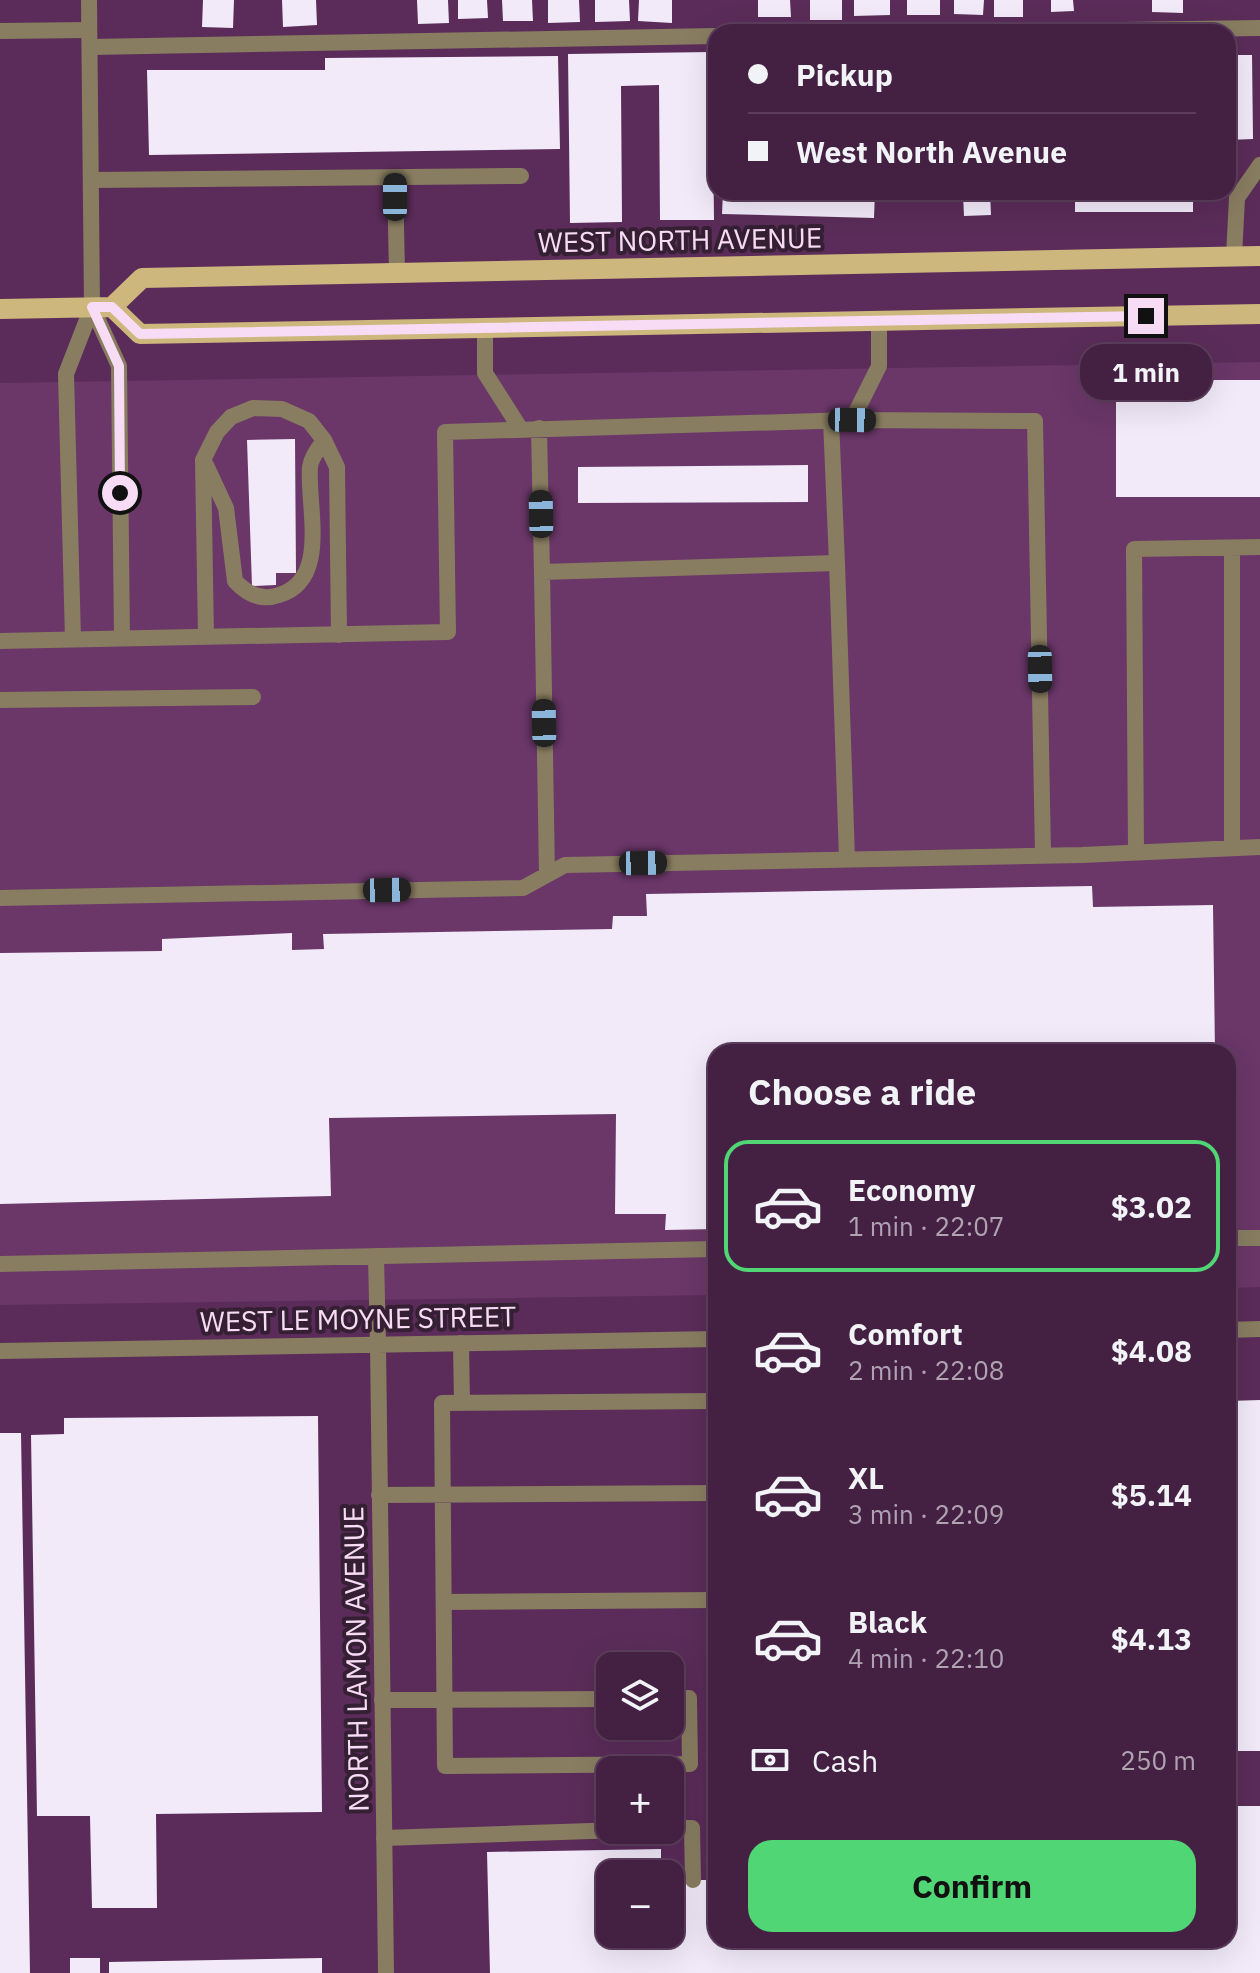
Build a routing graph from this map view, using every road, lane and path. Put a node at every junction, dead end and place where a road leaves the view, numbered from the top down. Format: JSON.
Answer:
{"nodes":[{"id":1,"x":89,"y":0,"type":"edge"},
{"id":2,"x":1236,"y":28,"type":"edge"},
{"id":3,"x":1260,"y":28,"type":"edge"},
{"id":4,"x":0,"y":31,"type":"edge"},
{"id":5,"x":708,"y":36,"type":"edge"},
{"id":6,"x":89,"y":38,"type":"junction"},
{"id":7,"x":1260,"y":165,"type":"edge"},
{"id":8,"x":521,"y":176,"type":"dead end"},
{"id":9,"x":395,"y":178,"type":"junction"},
{"id":10,"x":91,"y":180,"type":"junction"},
{"id":11,"x":1234,"y":256,"type":"junction"},
{"id":12,"x":1260,"y":256,"type":"edge"},
{"id":13,"x":397,"y":273,"type":"junction"},
{"id":14,"x":102,"y":307,"type":"junction"},
{"id":15,"x":0,"y":309,"type":"edge"},
{"id":16,"x":1260,"y":314,"type":"edge"},
{"id":17,"x":879,"y":321,"type":"junction"},
{"id":18,"x":485,"y":328,"type":"junction"},
{"id":19,"x":831,"y":420,"type":"junction"},
{"id":20,"x":852,"y":420,"type":"junction"},
{"id":21,"x":520,"y":428,"type":"junction"},
{"id":22,"x":539,"y":428,"type":"junction"},
{"id":23,"x":324,"y":440,"type":"junction"},
{"id":24,"x":203,"y":460,"type":"junction"},
{"id":25,"x":1260,"y":547,"type":"edge"},
{"id":26,"x":1232,"y":548,"type":"junction"},
{"id":27,"x":837,"y":563,"type":"junction"},
{"id":28,"x":542,"y":572,"type":"junction"},
{"id":29,"x":339,"y":635,"type":"junction"},
{"id":30,"x":206,"y":637,"type":"junction"},
{"id":31,"x":122,"y":638,"type":"junction"},
{"id":32,"x":73,"y":639,"type":"junction"},
{"id":33,"x":0,"y":641,"type":"edge"},
{"id":34,"x":253,"y":697,"type":"dead end"},
{"id":35,"x":0,"y":700,"type":"edge"},
{"id":36,"x":1260,"y":847,"type":"edge"},
{"id":37,"x":1232,"y":848,"type":"junction"},
{"id":38,"x":1136,"y":852,"type":"junction"},
{"id":39,"x":1043,"y":855,"type":"junction"},
{"id":40,"x":847,"y":859,"type":"junction"},
{"id":41,"x":547,"y":875,"type":"junction"},
{"id":42,"x":0,"y":898,"type":"edge"},
{"id":43,"x":1236,"y":1238,"type":"edge"},
{"id":44,"x":1260,"y":1238,"type":"edge"},
{"id":45,"x":708,"y":1249,"type":"edge"},
{"id":46,"x":376,"y":1256,"type":"junction"},
{"id":47,"x":0,"y":1264,"type":"edge"},
{"id":48,"x":1260,"y":1329,"type":"edge"},
{"id":49,"x":1236,"y":1330,"type":"edge"},
{"id":50,"x":708,"y":1339,"type":"edge"},
{"id":51,"x":461,"y":1343,"type":"junction"},
{"id":52,"x":378,"y":1345,"type":"junction"},
{"id":53,"x":0,"y":1351,"type":"edge"},
{"id":54,"x":708,"y":1401,"type":"edge"},
{"id":55,"x":462,"y":1403,"type":"junction"},
{"id":56,"x":708,"y":1493,"type":"edge"},
{"id":57,"x":379,"y":1495,"type":"junction"},
{"id":58,"x":443,"y":1495,"type":"junction"},
{"id":59,"x":708,"y":1600,"type":"edge"},
{"id":60,"x":444,"y":1602,"type":"junction"},
{"id":61,"x":684,"y":1698,"type":"edge"},
{"id":62,"x":596,"y":1699,"type":"edge"},
{"id":63,"x":382,"y":1700,"type":"junction"},
{"id":64,"x":444,"y":1700,"type":"junction"},
{"id":65,"x":684,"y":1828,"type":"edge"},
{"id":66,"x":596,"y":1831,"type":"edge"},
{"id":67,"x":384,"y":1838,"type":"junction"},
{"id":68,"x":693,"y":1880,"type":"dead end"},
{"id":69,"x":386,"y":1973,"type":"edge"}],
"edges":[{"from":1,"to":6,"type":"street"},
{"from":2,"to":3,"type":"street"},
{"from":4,"to":6,"type":"street"},
{"from":5,"to":6,"type":"street"},
{"from":6,"to":10,"type":"street"},
{"from":7,"to":11,"type":"street"},
{"from":8,"to":9,"type":"street"},
{"from":9,"to":10,"type":"street"},
{"from":9,"to":13,"type":"street"},
{"from":10,"to":14,"type":"street"},
{"from":11,"to":12,"type":"main road","name":"WEST NORTH AVENUE"},
{"from":11,"to":13,"type":"main road","name":"WEST NORTH AVENUE"},
{"from":13,"to":14,"type":"main road","name":"WEST NORTH AVENUE"},
{"from":14,"to":15,"type":"main road"},
{"from":14,"to":18,"type":"main road"},
{"from":14,"to":31,"type":"street"},
{"from":14,"to":32,"type":"street"},
{"from":16,"to":17,"type":"main road"},
{"from":17,"to":18,"type":"main road"},
{"from":17,"to":20,"type":"street"},
{"from":18,"to":21,"type":"street"},
{"from":19,"to":20,"type":"street"},
{"from":19,"to":22,"type":"street"},
{"from":19,"to":27,"type":"street"},
{"from":20,"to":39,"type":"street"},
{"from":21,"to":22,"type":"street"},
{"from":21,"to":29,"type":"street"},
{"from":22,"to":28,"type":"street"},
{"from":23,"to":24,"type":"street"},
{"from":23,"to":24,"type":"street"},
{"from":23,"to":29,"type":"street"},
{"from":24,"to":30,"type":"street"},
{"from":25,"to":26,"type":"street"},
{"from":26,"to":37,"type":"street"},
{"from":26,"to":38,"type":"street"},
{"from":27,"to":28,"type":"street"},
{"from":27,"to":40,"type":"street"},
{"from":28,"to":41,"type":"street"},
{"from":29,"to":30,"type":"street"},
{"from":30,"to":31,"type":"street"},
{"from":31,"to":32,"type":"street"},
{"from":32,"to":33,"type":"street"},
{"from":34,"to":35,"type":"street"},
{"from":36,"to":37,"type":"street"},
{"from":37,"to":38,"type":"street"},
{"from":38,"to":39,"type":"street"},
{"from":39,"to":40,"type":"street"},
{"from":40,"to":41,"type":"street"},
{"from":41,"to":42,"type":"street"},
{"from":43,"to":44,"type":"street"},
{"from":45,"to":46,"type":"street"},
{"from":46,"to":47,"type":"street"},
{"from":46,"to":52,"type":"street","name":"NORTH LAMON AVENUE"},
{"from":48,"to":49,"type":"street"},
{"from":50,"to":51,"type":"street","name":"WEST LE MOYNE STREET"},
{"from":51,"to":52,"type":"street","name":"WEST LE MOYNE STREET"},
{"from":51,"to":55,"type":"street"},
{"from":52,"to":53,"type":"street","name":"WEST LE MOYNE STREET"},
{"from":52,"to":57,"type":"street","name":"NORTH LAMON AVENUE"},
{"from":54,"to":55,"type":"street"},
{"from":55,"to":58,"type":"street"},
{"from":56,"to":58,"type":"street"},
{"from":57,"to":58,"type":"street"},
{"from":57,"to":63,"type":"street","name":"NORTH LAMON AVENUE"},
{"from":58,"to":60,"type":"street"},
{"from":59,"to":60,"type":"street"},
{"from":60,"to":64,"type":"street"},
{"from":61,"to":64,"type":"street"},
{"from":62,"to":64,"type":"street"},
{"from":63,"to":64,"type":"street"},
{"from":63,"to":67,"type":"street","name":"NORTH LAMON AVENUE"},
{"from":65,"to":68,"type":"street"},
{"from":66,"to":67,"type":"street"},
{"from":67,"to":69,"type":"street","name":"NORTH LAMON AVENUE"}]}
